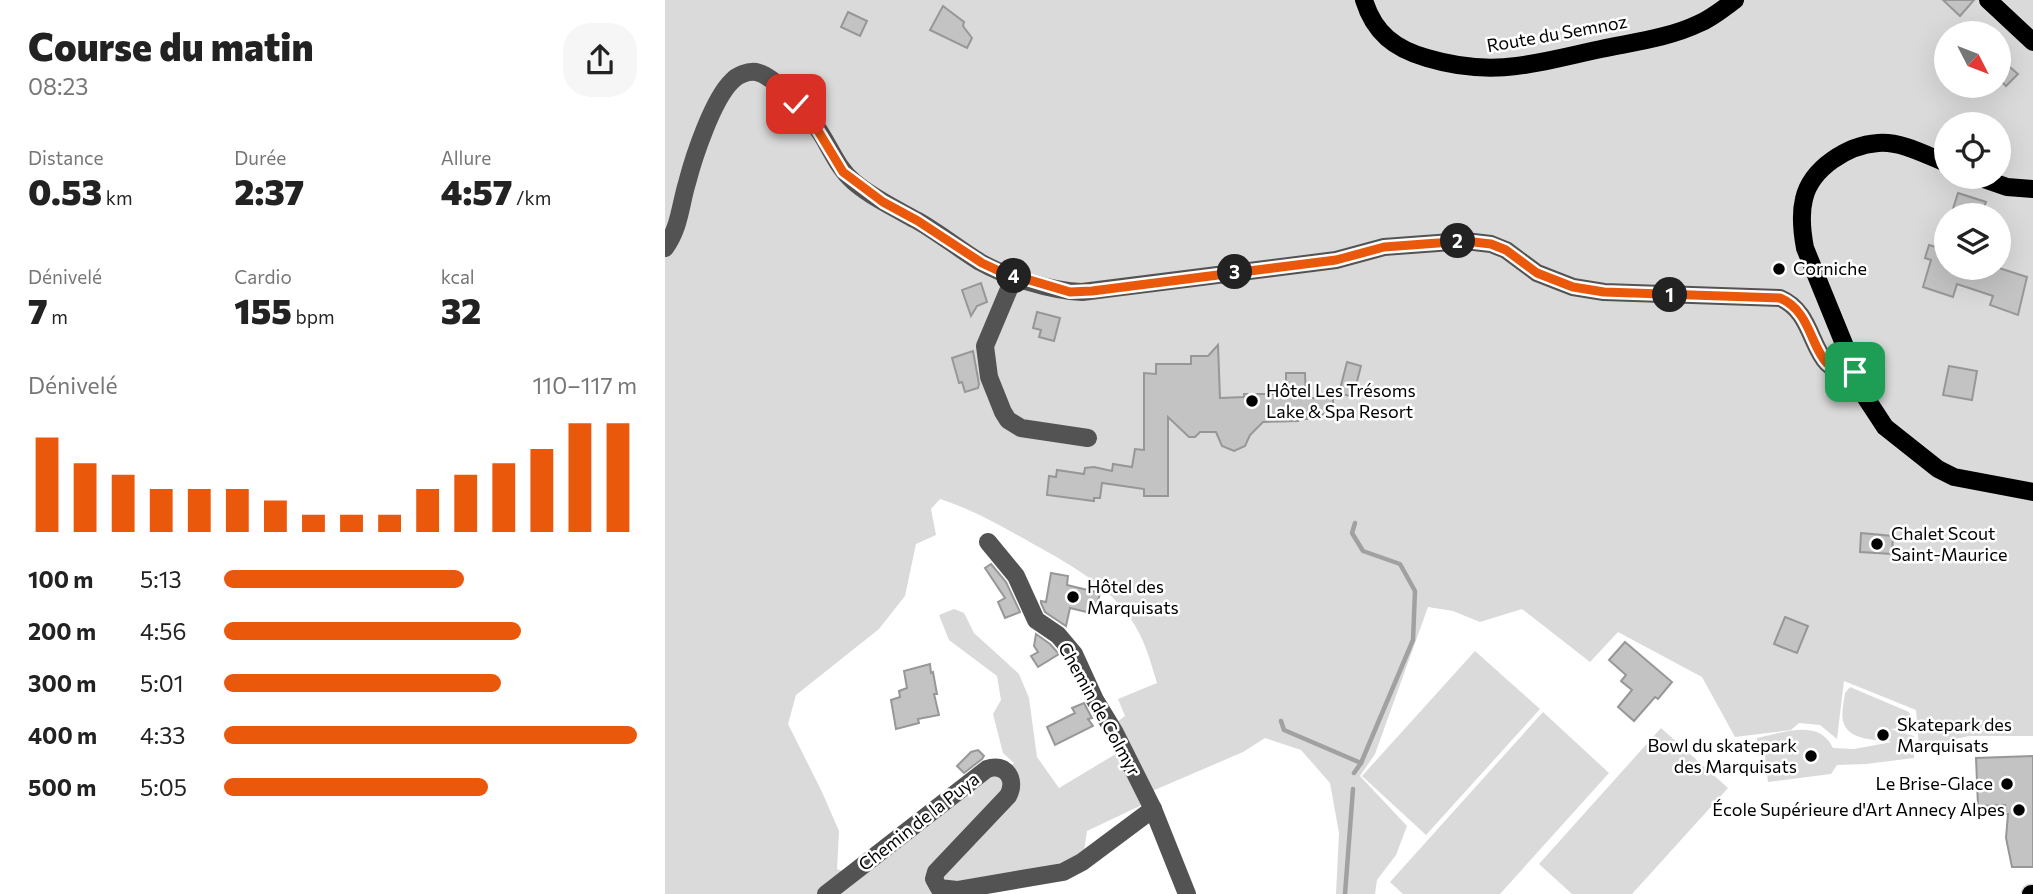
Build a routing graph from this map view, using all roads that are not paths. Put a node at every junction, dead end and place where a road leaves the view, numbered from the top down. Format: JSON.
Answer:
{"nodes":[{"id":1,"x":1364,"y":0,"type":"edge"},
{"id":2,"x":1735,"y":0,"type":"edge"},
{"id":3,"x":1987,"y":0,"type":"edge"},
{"id":4,"x":2033,"y":42,"type":"edge"},
{"id":5,"x":1934,"y":158,"type":"edge"},
{"id":6,"x":2011,"y":187,"type":"edge"},
{"id":7,"x":2033,"y":189,"type":"edge"},
{"id":8,"x":665,"y":248,"type":"edge"},
{"id":9,"x":1014,"y":276,"type":"junction"},
{"id":10,"x":1855,"y":372,"type":"junction"},
{"id":11,"x":1088,"y":438,"type":"dead end"},
{"id":12,"x":2033,"y":492,"type":"edge"},
{"id":13,"x":988,"y":541,"type":"dead end"},
{"id":14,"x":1153,"y":809,"type":"junction"},
{"id":15,"x":826,"y":894,"type":"edge"},
{"id":16,"x":1187,"y":894,"type":"edge"}],
"edges":[{"from":1,"to":2,"type":"main road","name":"Route du Semnoz"},
{"from":3,"to":4,"type":"main road"},
{"from":5,"to":10,"type":"main road"},
{"from":6,"to":7,"type":"main road"},
{"from":8,"to":9,"type":"street"},
{"from":9,"to":10,"type":"street"},
{"from":9,"to":11,"type":"street"},
{"from":10,"to":12,"type":"main road"},
{"from":13,"to":14,"type":"street","name":"Chemin de Colmyr"},
{"from":14,"to":15,"type":"street","name":"Chemin de la Puya"},
{"from":14,"to":16,"type":"street","name":"Chemin de Colmyr"}]}
